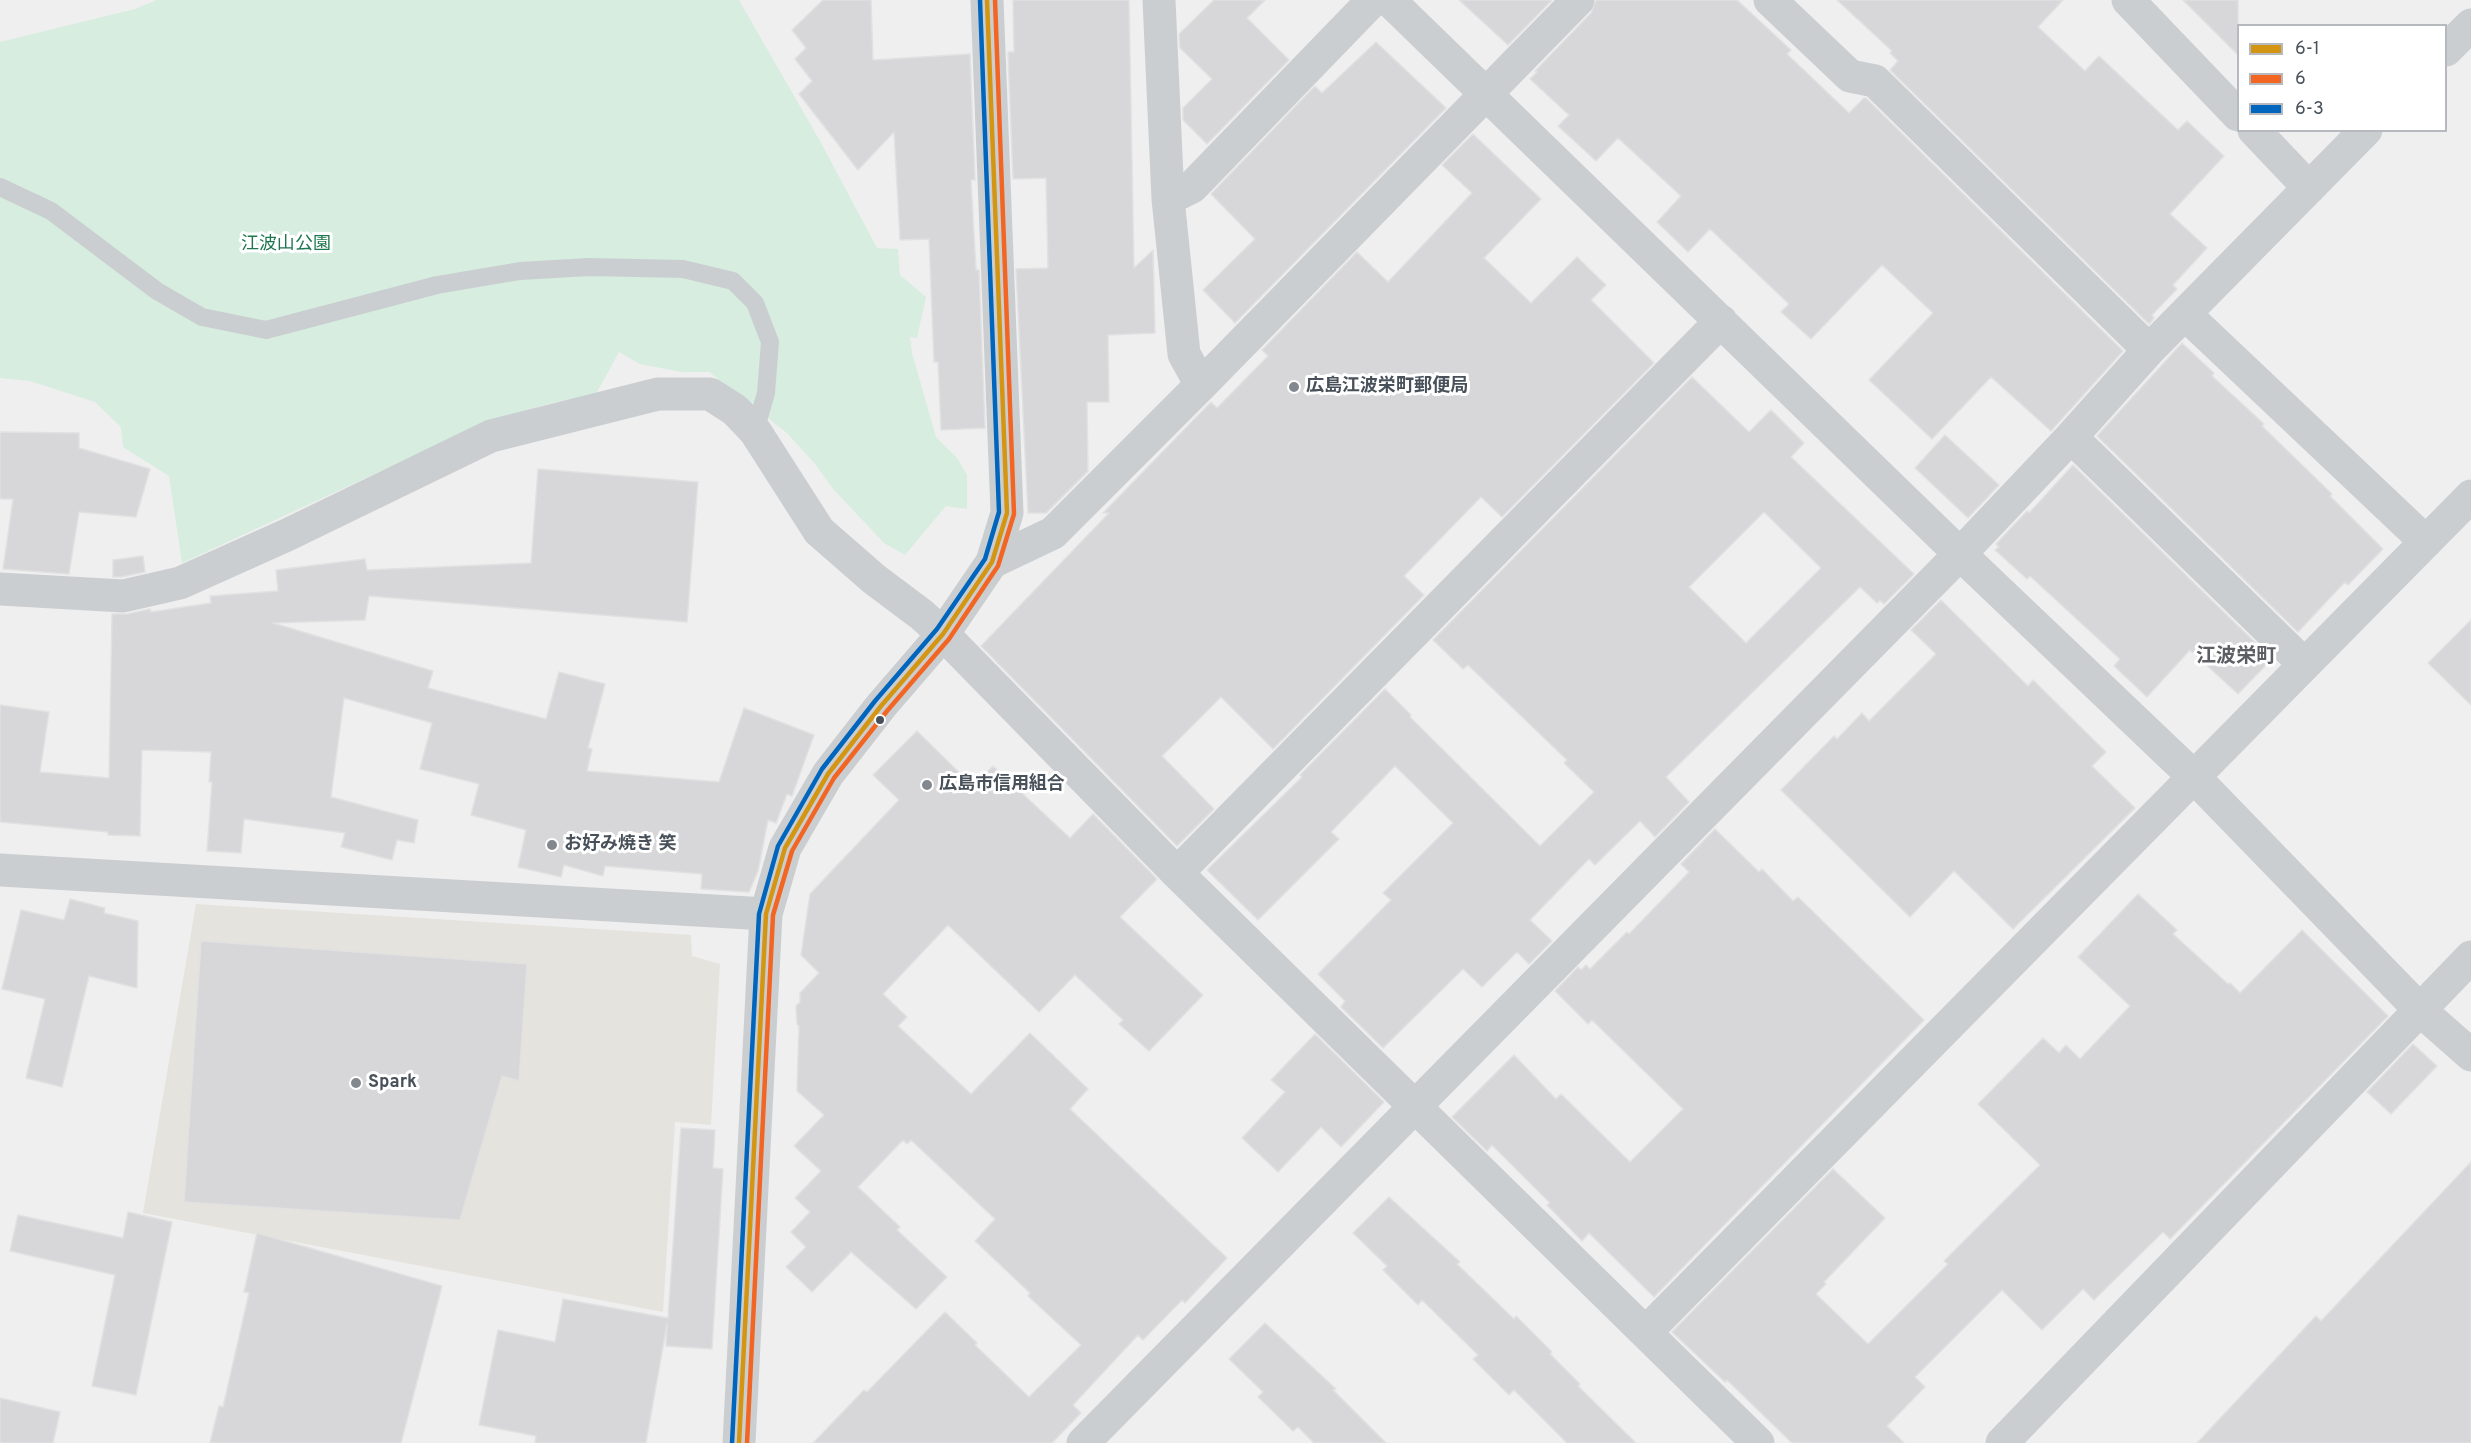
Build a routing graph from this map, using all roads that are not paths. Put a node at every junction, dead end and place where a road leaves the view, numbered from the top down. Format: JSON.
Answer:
{"nodes":[{"id":1,"x":987,"y":0,"type":"edge"},
{"id":2,"x":1373,"y":0,"type":"edge"},
{"id":3,"x":1389,"y":0,"type":"edge"},
{"id":4,"x":1578,"y":0,"type":"edge"},
{"id":5,"x":1770,"y":0,"type":"edge"},
{"id":6,"x":2128,"y":0,"type":"edge"},
{"id":7,"x":1162,"y":1,"type":"edge"},
{"id":8,"x":2471,"y":25,"type":"edge"},
{"id":9,"x":2447,"y":48,"type":"edge"},
{"id":10,"x":1485,"y":93,"type":"junction"},
{"id":11,"x":2237,"y":114,"type":"edge"},
{"id":12,"x":2255,"y":132,"type":"edge"},
{"id":13,"x":2364,"y":132,"type":"edge"},
{"id":14,"x":0,"y":187,"type":"edge"},
{"id":15,"x":2309,"y":188,"type":"junction"},
{"id":16,"x":1168,"y":199,"type":"junction"},
{"id":17,"x":2185,"y":314,"type":"junction"},
{"id":18,"x":1721,"y":321,"type":"junction"},
{"id":19,"x":2149,"y":350,"type":"junction"},
{"id":20,"x":1201,"y":385,"type":"junction"},
{"id":21,"x":755,"y":431,"type":"junction"},
{"id":22,"x":2071,"y":437,"type":"junction"},
{"id":23,"x":2471,"y":496,"type":"edge"},
{"id":24,"x":2426,"y":542,"type":"junction"},
{"id":25,"x":1960,"y":554,"type":"junction"},
{"id":26,"x":992,"y":562,"type":"junction"},
{"id":27,"x":0,"y":589,"type":"edge"},
{"id":28,"x":943,"y":634,"type":"junction"},
{"id":29,"x":2304,"y":664,"type":"junction"},
{"id":30,"x":2193,"y":776,"type":"junction"},
{"id":31,"x":0,"y":870,"type":"edge"},
{"id":32,"x":1177,"y":873,"type":"junction"},
{"id":33,"x":766,"y":914,"type":"junction"},
{"id":34,"x":2471,"y":957,"type":"edge"},
{"id":35,"x":2420,"y":1010,"type":"junction"},
{"id":36,"x":2471,"y":1055,"type":"edge"},
{"id":37,"x":1416,"y":1107,"type":"junction"},
{"id":38,"x":1646,"y":1332,"type":"junction"},
{"id":39,"x":739,"y":1443,"type":"edge"},
{"id":40,"x":1083,"y":1443,"type":"edge"},
{"id":41,"x":1758,"y":1443,"type":"edge"},
{"id":42,"x":2002,"y":1443,"type":"edge"}],
"edges":[{"from":1,"to":26,"type":"street"},
{"from":2,"to":16,"type":"street"},
{"from":3,"to":10,"type":"street"},
{"from":4,"to":10,"type":"street"},
{"from":5,"to":19,"type":"street"},
{"from":6,"to":11,"type":"street"},
{"from":7,"to":16,"type":"street"},
{"from":8,"to":9,"type":"street"},
{"from":10,"to":18,"type":"street"},
{"from":10,"to":20,"type":"street"},
{"from":12,"to":15,"type":"street"},
{"from":13,"to":15,"type":"street"},
{"from":14,"to":21,"type":"lane"},
{"from":15,"to":17,"type":"street"},
{"from":16,"to":20,"type":"street"},
{"from":17,"to":19,"type":"street"},
{"from":17,"to":24,"type":"street"},
{"from":18,"to":25,"type":"street"},
{"from":18,"to":32,"type":"street"},
{"from":19,"to":22,"type":"street"},
{"from":20,"to":26,"type":"street"},
{"from":21,"to":27,"type":"street"},
{"from":21,"to":28,"type":"street"},
{"from":22,"to":25,"type":"street"},
{"from":22,"to":29,"type":"street"},
{"from":23,"to":24,"type":"street"},
{"from":24,"to":29,"type":"street"},
{"from":25,"to":30,"type":"street"},
{"from":25,"to":37,"type":"street"},
{"from":26,"to":28,"type":"street"},
{"from":28,"to":32,"type":"street"},
{"from":28,"to":33,"type":"street"},
{"from":29,"to":30,"type":"street"},
{"from":30,"to":35,"type":"street"},
{"from":30,"to":38,"type":"street"},
{"from":31,"to":33,"type":"street"},
{"from":32,"to":37,"type":"street"},
{"from":33,"to":39,"type":"street"},
{"from":34,"to":35,"type":"street"},
{"from":35,"to":36,"type":"street"},
{"from":35,"to":42,"type":"street"},
{"from":37,"to":38,"type":"street"},
{"from":37,"to":40,"type":"street"},
{"from":38,"to":41,"type":"street"}]}
